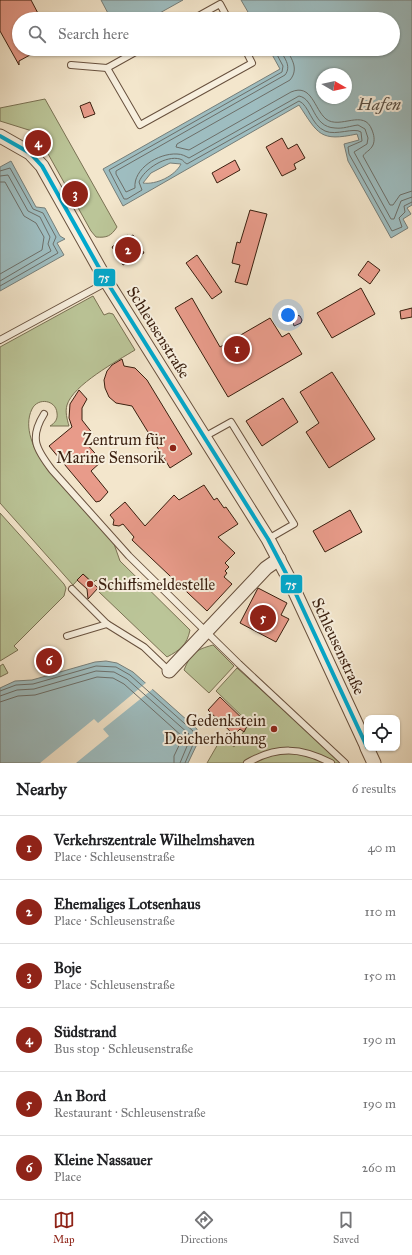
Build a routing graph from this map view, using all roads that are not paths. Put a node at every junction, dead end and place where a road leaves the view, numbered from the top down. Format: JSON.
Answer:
{"nodes":[{"id":1,"x":206,"y":12,"type":"edge"},
{"id":2,"x":224,"y":12,"type":"edge"},
{"id":3,"x":128,"y":56,"type":"edge"},
{"id":4,"x":248,"y":56,"type":"edge"},
{"id":5,"x":71,"y":65,"type":"dead end"},
{"id":6,"x":107,"y":68,"type":"junction"},
{"id":7,"x":0,"y":136,"type":"edge"},
{"id":8,"x":107,"y":282,"type":"junction"},
{"id":9,"x":0,"y":340,"type":"edge"},
{"id":10,"x":44,"y":414,"type":"dead end"},
{"id":11,"x":204,"y":437,"type":"junction"},
{"id":12,"x":268,"y":539,"type":"junction"},
{"id":13,"x":279,"y":559,"type":"junction"},
{"id":14,"x":72,"y":589,"type":"dead end"},
{"id":15,"x":107,"y":624,"type":"junction"},
{"id":16,"x":206,"y":632,"type":"junction"},
{"id":17,"x":67,"y":636,"type":"dead end"},
{"id":18,"x":169,"y":671,"type":"joint"},
{"id":19,"x":364,"y":742,"type":"edge"},
{"id":20,"x":368,"y":751,"type":"edge"},
{"id":21,"x":247,"y":763,"type":"edge"},
{"id":22,"x":331,"y":763,"type":"edge"},
{"id":23,"x":346,"y":763,"type":"edge"},
{"id":24,"x":374,"y":763,"type":"edge"}],
"edges":[{"from":1,"to":2,"type":"lane"},
{"from":3,"to":6,"type":"lane"},
{"from":4,"to":6,"type":"lane"},
{"from":5,"to":6,"type":"lane"},
{"from":7,"to":8,"type":"street","name":"Schleusenstraße"},
{"from":8,"to":9,"type":"lane"},
{"from":8,"to":11,"type":"street","name":"Schleusenstraße"},
{"from":10,"to":16,"type":"lane"},
{"from":11,"to":12,"type":"street","name":"Schleusenstraße"},
{"from":11,"to":12,"type":"lane"},
{"from":12,"to":13,"type":"street","name":"Schleusenstraße"},
{"from":13,"to":16,"type":"street"},
{"from":13,"to":19,"type":"street","name":"Schleusenstraße"},
{"from":14,"to":15,"type":"lane"},
{"from":15,"to":17,"type":"lane"},
{"from":15,"to":18,"type":"lane"},
{"from":16,"to":18,"type":"street"},
{"from":16,"to":23,"type":"lane"},
{"from":20,"to":24,"type":"street","name":"Schleusenstraße"},
{"from":21,"to":22,"type":"lane"}]}
